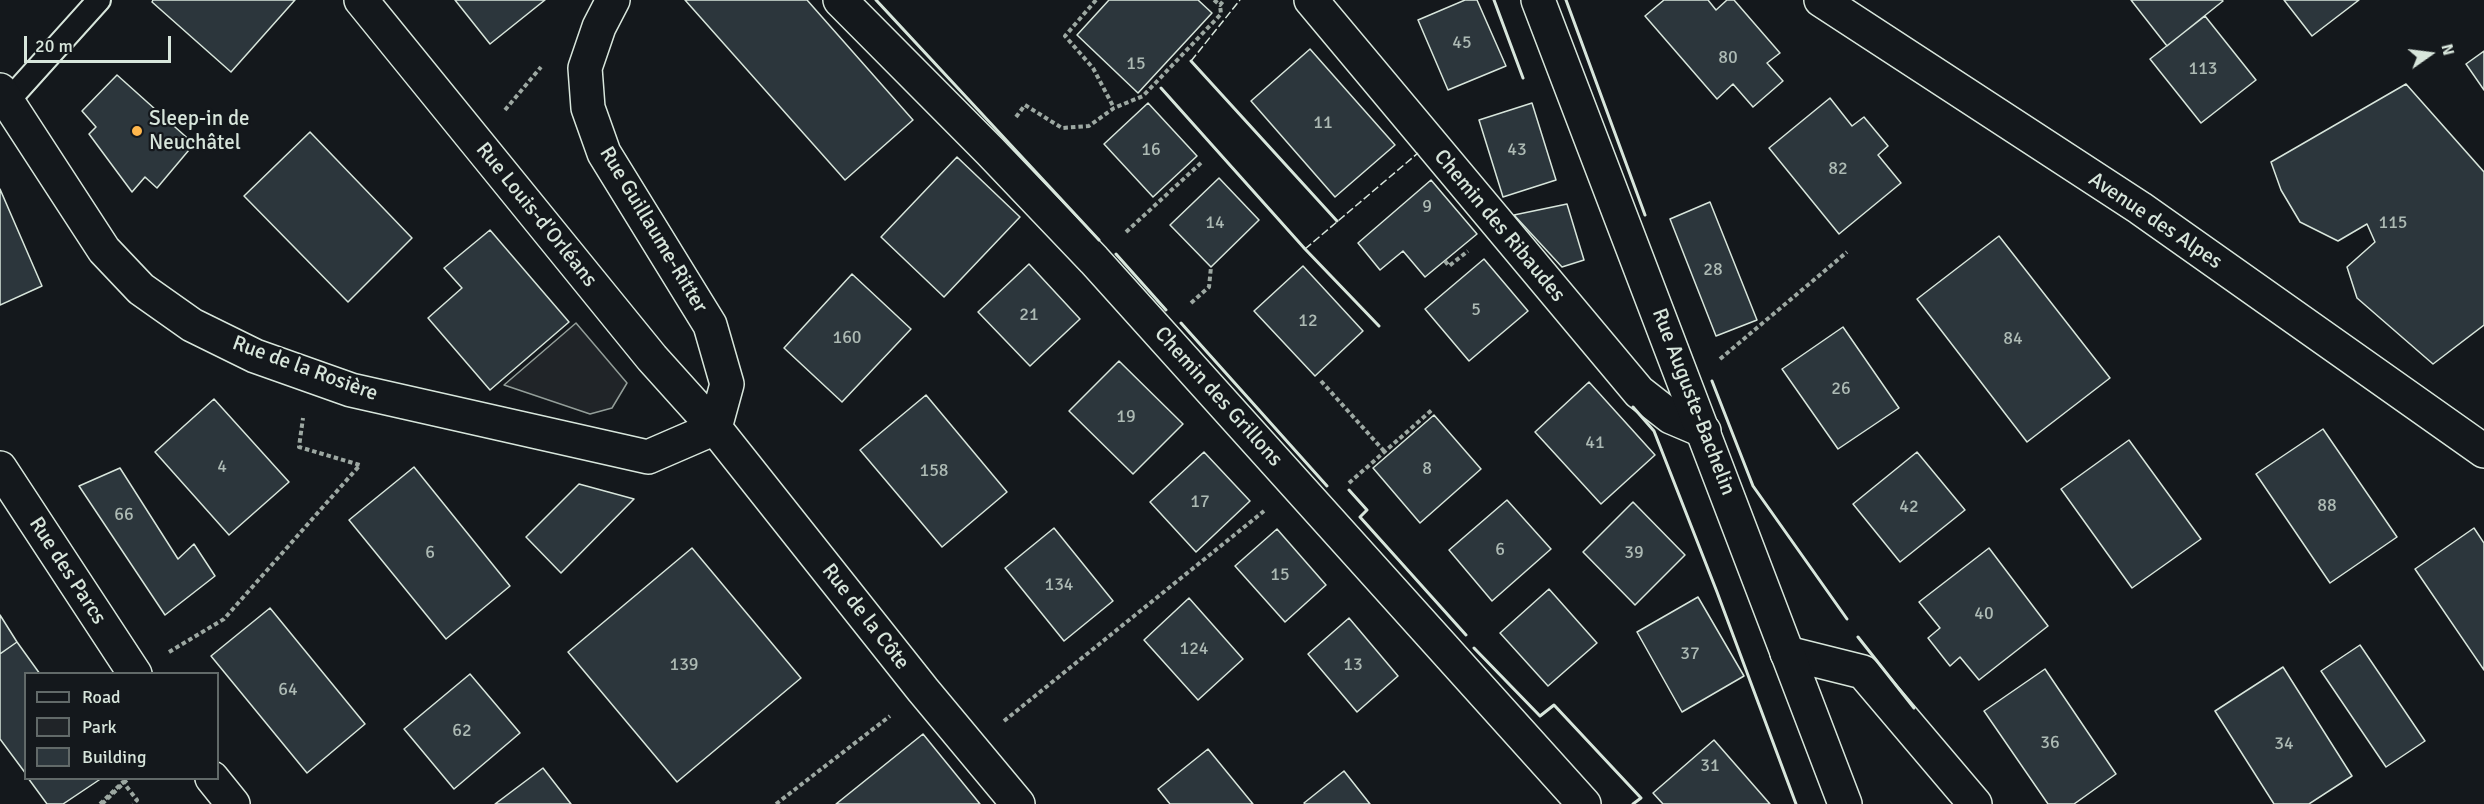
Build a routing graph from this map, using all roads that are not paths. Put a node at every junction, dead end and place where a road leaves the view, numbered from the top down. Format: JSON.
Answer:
{"nodes":[{"id":1,"x":99,"y":0,"type":"edge"},
{"id":2,"x":361,"y":0,"type":"edge"},
{"id":3,"x":614,"y":0,"type":"edge"},
{"id":4,"x":840,"y":0,"type":"edge"},
{"id":5,"x":1311,"y":0,"type":"edge"},
{"id":6,"x":1538,"y":0,"type":"edge"},
{"id":7,"x":1821,"y":0,"type":"edge"},
{"id":8,"x":4,"y":96,"type":"edge"},
{"id":9,"x":715,"y":428,"type":"junction"},
{"id":10,"x":1704,"y":431,"type":"junction"},
{"id":11,"x":2484,"y":451,"type":"edge"},
{"id":12,"x":0,"y":468,"type":"edge"},
{"id":13,"x":1787,"y":653,"type":"junction"},
{"id":14,"x":134,"y":672,"type":"edge"},
{"id":15,"x":214,"y":780,"type":"edge"},
{"id":16,"x":233,"y":804,"type":"edge"},
{"id":17,"x":1018,"y":804,"type":"edge"},
{"id":18,"x":1584,"y":804,"type":"edge"},
{"id":19,"x":1845,"y":804,"type":"edge"},
{"id":20,"x":1975,"y":804,"type":"edge"}],
"edges":[{"from":1,"to":8,"type":"lane"},
{"from":2,"to":9,"type":"street","name":"Rue Louis-d'Orléans"},
{"from":3,"to":9,"type":"street","name":"Rue Guillaume-Ritter"},
{"from":4,"to":18,"type":"street","name":"Chemin des Grillons"},
{"from":5,"to":10,"type":"street","name":"Chemin des Ribaudes"},
{"from":6,"to":10,"type":"street","name":"Rue Auguste-Bachelin"},
{"from":7,"to":11,"type":"street","name":"Avenue des Alpes"},
{"from":8,"to":9,"type":"street","name":"Rue de la Rosière"},
{"from":9,"to":17,"type":"street","name":"Rue de la Côte"},
{"from":10,"to":13,"type":"street","name":"Rue Auguste-Bachelin"},
{"from":12,"to":14,"type":"street","name":"Rue des Parcs"},
{"from":13,"to":19,"type":"street","name":"Rue Auguste-Bachelin"},
{"from":13,"to":20,"type":"street"},
{"from":15,"to":16,"type":"street"}]}
